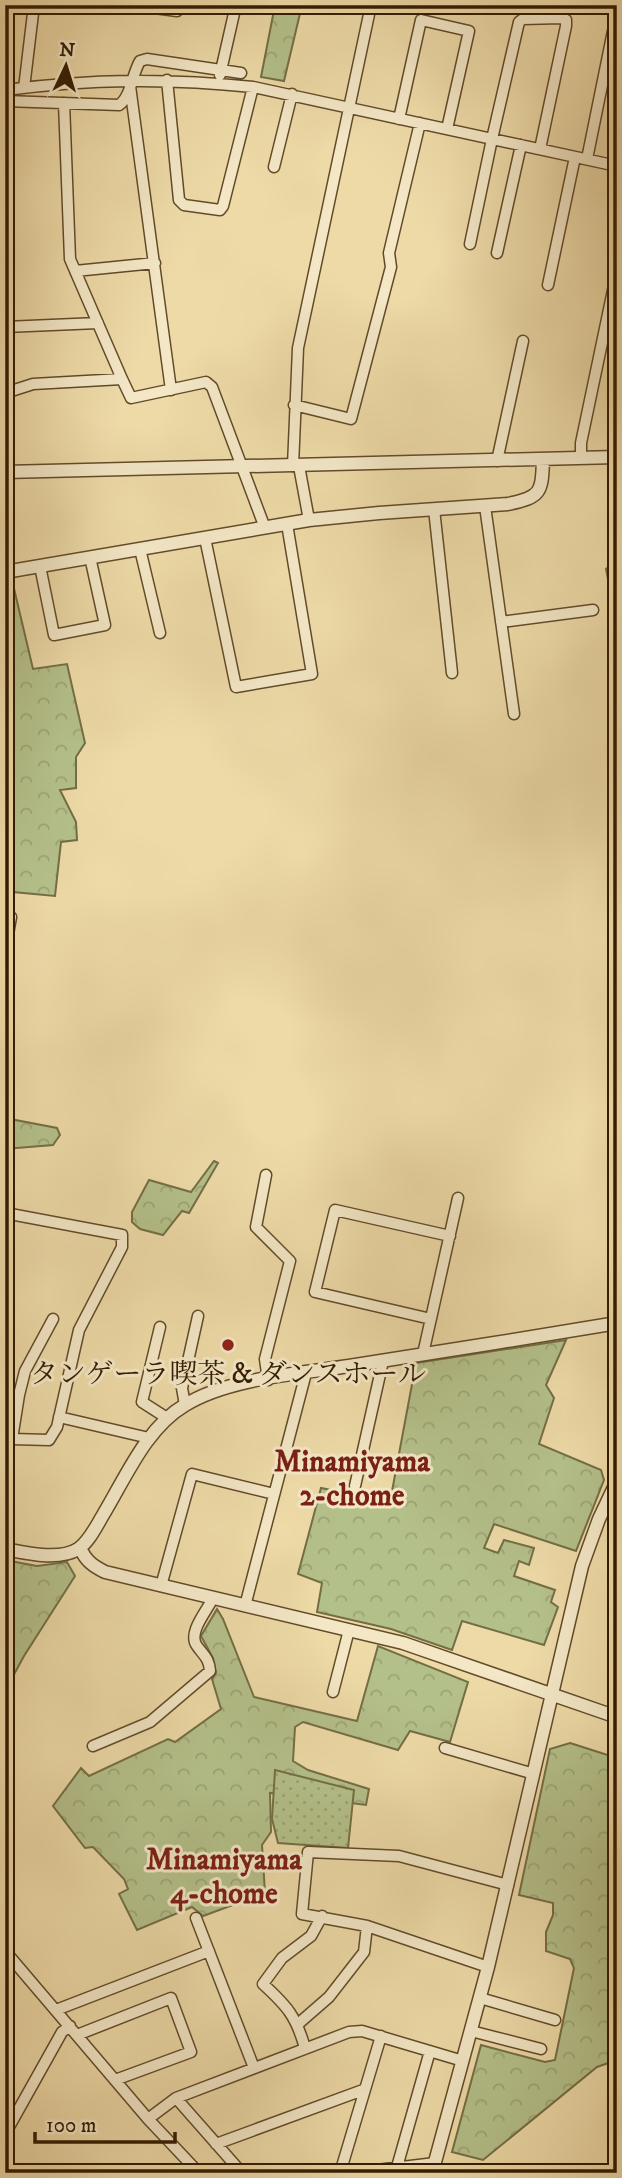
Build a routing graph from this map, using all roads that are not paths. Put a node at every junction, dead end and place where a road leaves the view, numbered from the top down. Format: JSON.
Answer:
{"nodes":[{"id":1,"x":34,"y":5,"type":"edge"},
{"id":2,"x":132,"y":5,"type":"edge"},
{"id":3,"x":183,"y":5,"type":"edge"},
{"id":4,"x":370,"y":5,"type":"edge"},
{"id":5,"x":235,"y":9,"type":"dead end"},
{"id":6,"x":613,"y":31,"type":"dead end"},
{"id":7,"x":220,"y":70,"type":"junction"},
{"id":8,"x":241,"y":73,"type":"dead end"},
{"id":9,"x":167,"y":80,"type":"junction"},
{"id":10,"x":131,"y":83,"type":"junction"},
{"id":11,"x":219,"y":84,"type":"junction"},
{"id":12,"x":23,"y":88,"type":"junction"},
{"id":13,"x":253,"y":88,"type":"junction"},
{"id":14,"x":5,"y":90,"type":"edge"},
{"id":15,"x":292,"y":94,"type":"junction"},
{"id":16,"x":5,"y":101,"type":"edge"},
{"id":17,"x":64,"y":103,"type":"junction"},
{"id":18,"x":349,"y":108,"type":"junction"},
{"id":19,"x":399,"y":119,"type":"junction"},
{"id":20,"x":420,"y":123,"type":"junction"},
{"id":21,"x":447,"y":129,"type":"junction"},
{"id":22,"x":492,"y":138,"type":"junction"},
{"id":23,"x":521,"y":145,"type":"junction"},
{"id":24,"x":540,"y":149,"type":"junction"},
{"id":25,"x":575,"y":156,"type":"junction"},
{"id":26,"x":587,"y":159,"type":"junction"},
{"id":27,"x":617,"y":166,"type":"edge"},
{"id":28,"x":274,"y":167,"type":"dead end"},
{"id":29,"x":470,"y":244,"type":"dead end"},
{"id":30,"x":497,"y":253,"type":"dead end"},
{"id":31,"x":155,"y":262,"type":"junction"},
{"id":32,"x":75,"y":271,"type":"junction"},
{"id":33,"x":617,"y":271,"type":"edge"},
{"id":34,"x":548,"y":285,"type":"dead end"},
{"id":35,"x":98,"y":323,"type":"junction"},
{"id":36,"x":5,"y":327,"type":"edge"},
{"id":37,"x":523,"y":341,"type":"dead end"},
{"id":38,"x":122,"y":379,"type":"junction"},
{"id":39,"x":171,"y":390,"type":"junction"},
{"id":40,"x":5,"y":393,"type":"edge"},
{"id":41,"x":294,"y":405,"type":"junction"},
{"id":42,"x":617,"y":457,"type":"edge"},
{"id":43,"x":580,"y":458,"type":"junction"},
{"id":44,"x":543,"y":459,"type":"junction"},
{"id":45,"x":497,"y":461,"type":"junction"},
{"id":46,"x":243,"y":466,"type":"junction"},
{"id":47,"x":296,"y":466,"type":"junction"},
{"id":48,"x":5,"y":472,"type":"edge"},
{"id":49,"x":485,"y":506,"type":"junction"},
{"id":50,"x":434,"y":509,"type":"junction"},
{"id":51,"x":309,"y":520,"type":"junction"},
{"id":52,"x":287,"y":524,"type":"junction"},
{"id":53,"x":265,"y":528,"type":"junction"},
{"id":54,"x":205,"y":538,"type":"junction"},
{"id":55,"x":141,"y":549,"type":"junction"},
{"id":56,"x":90,"y":557,"type":"junction"},
{"id":57,"x":40,"y":566,"type":"junction"},
{"id":58,"x":5,"y":572,"type":"edge"},
{"id":59,"x":593,"y":610,"type":"dead end"},
{"id":60,"x":500,"y":622,"type":"junction"},
{"id":61,"x":160,"y":633,"type":"dead end"},
{"id":62,"x":452,"y":673,"type":"dead end"},
{"id":63,"x":514,"y":715,"type":"dead end"},
{"id":64,"x":5,"y":916,"type":"edge"},
{"id":65,"x":5,"y":951,"type":"edge"},
{"id":66,"x":266,"y":1175,"type":"dead end"},
{"id":67,"x":458,"y":1198,"type":"dead end"},
{"id":68,"x":5,"y":1213,"type":"edge"},
{"id":69,"x":450,"y":1236,"type":"junction"},
{"id":70,"x":198,"y":1316,"type":"dead end"},
{"id":71,"x":53,"y":1319,"type":"dead end"},
{"id":72,"x":431,"y":1319,"type":"junction"},
{"id":73,"x":617,"y":1323,"type":"edge"},
{"id":74,"x":160,"y":1327,"type":"dead end"},
{"id":75,"x":424,"y":1354,"type":"junction"},
{"id":76,"x":383,"y":1361,"type":"junction"},
{"id":77,"x":306,"y":1373,"type":"junction"},
{"id":78,"x":268,"y":1380,"type":"junction"},
{"id":79,"x":184,"y":1405,"type":"junction"},
{"id":80,"x":59,"y":1417,"type":"junction"},
{"id":81,"x":167,"y":1418,"type":"junction"},
{"id":82,"x":149,"y":1438,"type":"junction"},
{"id":83,"x":617,"y":1481,"type":"edge"},
{"id":84,"x":355,"y":1486,"type":"dead end"},
{"id":85,"x":274,"y":1493,"type":"junction"},
{"id":86,"x":80,"y":1548,"type":"junction"},
{"id":87,"x":5,"y":1549,"type":"edge"},
{"id":88,"x":161,"y":1586,"type":"junction"},
{"id":89,"x":213,"y":1598,"type":"junction"},
{"id":90,"x":245,"y":1606,"type":"junction"},
{"id":91,"x":349,"y":1630,"type":"junction"},
{"id":92,"x":333,"y":1692,"type":"dead end"},
{"id":93,"x":552,"y":1695,"type":"junction"},
{"id":94,"x":617,"y":1717,"type":"edge"},
{"id":95,"x":93,"y":1746,"type":"dead end"},
{"id":96,"x":444,"y":1748,"type":"dead end"},
{"id":97,"x":534,"y":1774,"type":"junction"},
{"id":98,"x":508,"y":1885,"type":"junction"},
{"id":99,"x":322,"y":1916,"type":"junction"},
{"id":100,"x":196,"y":1917,"type":"dead end"},
{"id":101,"x":367,"y":1926,"type":"junction"},
{"id":102,"x":5,"y":1951,"type":"edge"},
{"id":103,"x":209,"y":1951,"type":"junction"},
{"id":104,"x":488,"y":1968,"type":"junction"},
{"id":105,"x":480,"y":1998,"type":"junction"},
{"id":106,"x":55,"y":2010,"type":"junction"},
{"id":107,"x":555,"y":2020,"type":"dead end"},
{"id":108,"x":298,"y":2024,"type":"junction"},
{"id":109,"x":73,"y":2031,"type":"junction"},
{"id":110,"x":471,"y":2031,"type":"junction"},
{"id":111,"x":380,"y":2036,"type":"junction"},
{"id":112,"x":305,"y":2048,"type":"junction"},
{"id":113,"x":541,"y":2049,"type":"dead end"},
{"id":114,"x":430,"y":2051,"type":"junction"},
{"id":115,"x":463,"y":2061,"type":"junction"},
{"id":116,"x":254,"y":2068,"type":"junction"},
{"id":117,"x":115,"y":2080,"type":"junction"},
{"id":118,"x":363,"y":2090,"type":"junction"},
{"id":119,"x":176,"y":2098,"type":"junction"},
{"id":120,"x":148,"y":2119,"type":"junction"},
{"id":121,"x":5,"y":2134,"type":"edge"},
{"id":122,"x":216,"y":2144,"type":"junction"},
{"id":123,"x":397,"y":2167,"type":"junction"},
{"id":124,"x":433,"y":2168,"type":"edge"},
{"id":125,"x":199,"y":2173,"type":"edge"},
{"id":126,"x":242,"y":2173,"type":"edge"},
{"id":127,"x":340,"y":2173,"type":"edge"},
{"id":128,"x":352,"y":2173,"type":"edge"}],
"edges":[{"from":1,"to":12,"type":"street"},
{"from":2,"to":3,"type":"street"},
{"from":4,"to":18,"type":"street"},
{"from":5,"to":7,"type":"street"},
{"from":6,"to":26,"type":"street"},
{"from":7,"to":8,"type":"street"},
{"from":7,"to":10,"type":"street"},
{"from":7,"to":11,"type":"street"},
{"from":9,"to":10,"type":"street"},
{"from":9,"to":11,"type":"street"},
{"from":9,"to":13,"type":"street"},
{"from":10,"to":12,"type":"street"},
{"from":10,"to":17,"type":"street"},
{"from":10,"to":31,"type":"street"},
{"from":11,"to":13,"type":"street"},
{"from":12,"to":14,"type":"street"},
{"from":13,"to":15,"type":"street"},
{"from":15,"to":18,"type":"street"},
{"from":15,"to":28,"type":"street"},
{"from":16,"to":17,"type":"street"},
{"from":17,"to":32,"type":"street"},
{"from":18,"to":19,"type":"street"},
{"from":18,"to":41,"type":"street"},
{"from":19,"to":20,"type":"street"},
{"from":19,"to":21,"type":"street"},
{"from":20,"to":21,"type":"street"},
{"from":20,"to":41,"type":"street"},
{"from":21,"to":22,"type":"street"},
{"from":22,"to":23,"type":"street"},
{"from":22,"to":24,"type":"street"},
{"from":22,"to":29,"type":"street"},
{"from":23,"to":24,"type":"street"},
{"from":23,"to":30,"type":"street"},
{"from":24,"to":25,"type":"street"},
{"from":25,"to":26,"type":"street"},
{"from":25,"to":34,"type":"street"},
{"from":26,"to":27,"type":"street"},
{"from":31,"to":32,"type":"street"},
{"from":31,"to":39,"type":"street"},
{"from":32,"to":35,"type":"street"},
{"from":33,"to":43,"type":"street"},
{"from":35,"to":36,"type":"street"},
{"from":35,"to":38,"type":"street"},
{"from":37,"to":45,"type":"street"},
{"from":38,"to":39,"type":"street"},
{"from":38,"to":40,"type":"street"},
{"from":39,"to":46,"type":"street"},
{"from":41,"to":47,"type":"street"},
{"from":42,"to":43,"type":"street"},
{"from":43,"to":44,"type":"street"},
{"from":44,"to":45,"type":"street"},
{"from":44,"to":49,"type":"street"},
{"from":45,"to":47,"type":"street"},
{"from":46,"to":47,"type":"street"},
{"from":46,"to":48,"type":"street"},
{"from":46,"to":53,"type":"street"},
{"from":47,"to":51,"type":"street"},
{"from":49,"to":50,"type":"street"},
{"from":49,"to":60,"type":"street"},
{"from":50,"to":51,"type":"street"},
{"from":50,"to":62,"type":"street"},
{"from":51,"to":52,"type":"street"},
{"from":52,"to":53,"type":"street"},
{"from":52,"to":54,"type":"street"},
{"from":53,"to":54,"type":"street"},
{"from":54,"to":55,"type":"street"},
{"from":55,"to":56,"type":"street"},
{"from":55,"to":61,"type":"street"},
{"from":56,"to":57,"type":"street"},
{"from":56,"to":57,"type":"street"},
{"from":57,"to":58,"type":"street"},
{"from":59,"to":60,"type":"street"},
{"from":60,"to":63,"type":"street"},
{"from":64,"to":65,"type":"street"},
{"from":66,"to":78,"type":"street"},
{"from":67,"to":69,"type":"street"},
{"from":68,"to":80,"type":"street"},
{"from":69,"to":72,"type":"street"},
{"from":69,"to":72,"type":"street"},
{"from":70,"to":79,"type":"street"},
{"from":71,"to":80,"type":"street"},
{"from":72,"to":75,"type":"street"},
{"from":73,"to":75,"type":"street"},
{"from":74,"to":81,"type":"street"},
{"from":75,"to":76,"type":"street"},
{"from":76,"to":77,"type":"street"},
{"from":76,"to":84,"type":"street"},
{"from":77,"to":78,"type":"street"},
{"from":77,"to":85,"type":"street"},
{"from":78,"to":79,"type":"street"},
{"from":79,"to":81,"type":"street"},
{"from":80,"to":82,"type":"street"},
{"from":81,"to":82,"type":"street"},
{"from":82,"to":86,"type":"street"},
{"from":83,"to":93,"type":"street"},
{"from":85,"to":88,"type":"street"},
{"from":85,"to":90,"type":"street"},
{"from":86,"to":87,"type":"street"},
{"from":86,"to":88,"type":"street"},
{"from":88,"to":89,"type":"street"},
{"from":89,"to":90,"type":"street"},
{"from":89,"to":95,"type":"street"},
{"from":90,"to":91,"type":"street"},
{"from":91,"to":92,"type":"street"},
{"from":91,"to":93,"type":"street"},
{"from":93,"to":94,"type":"street"},
{"from":93,"to":97,"type":"street"},
{"from":96,"to":97,"type":"street"},
{"from":97,"to":98,"type":"street"},
{"from":98,"to":99,"type":"street"},
{"from":98,"to":104,"type":"street"},
{"from":99,"to":101,"type":"street"},
{"from":99,"to":108,"type":"street"},
{"from":100,"to":103,"type":"street"},
{"from":101,"to":104,"type":"street"},
{"from":101,"to":108,"type":"street"},
{"from":102,"to":106,"type":"street"},
{"from":103,"to":106,"type":"street"},
{"from":103,"to":116,"type":"street"},
{"from":104,"to":105,"type":"street"},
{"from":105,"to":107,"type":"street"},
{"from":105,"to":110,"type":"street"},
{"from":106,"to":109,"type":"street"},
{"from":108,"to":112,"type":"street"},
{"from":109,"to":117,"type":"street"},
{"from":109,"to":117,"type":"street"},
{"from":109,"to":121,"type":"street"},
{"from":110,"to":113,"type":"street"},
{"from":110,"to":115,"type":"street"},
{"from":111,"to":112,"type":"street"},
{"from":111,"to":114,"type":"street"},
{"from":111,"to":118,"type":"street"},
{"from":112,"to":116,"type":"street"},
{"from":114,"to":115,"type":"street"},
{"from":114,"to":123,"type":"street"},
{"from":115,"to":124,"type":"street"},
{"from":116,"to":119,"type":"street"},
{"from":117,"to":120,"type":"street"},
{"from":118,"to":122,"type":"street"},
{"from":118,"to":127,"type":"street"},
{"from":119,"to":120,"type":"street"},
{"from":119,"to":122,"type":"street"},
{"from":120,"to":125,"type":"street"},
{"from":122,"to":126,"type":"street"},
{"from":123,"to":124,"type":"street"},
{"from":123,"to":128,"type":"street"}]}
